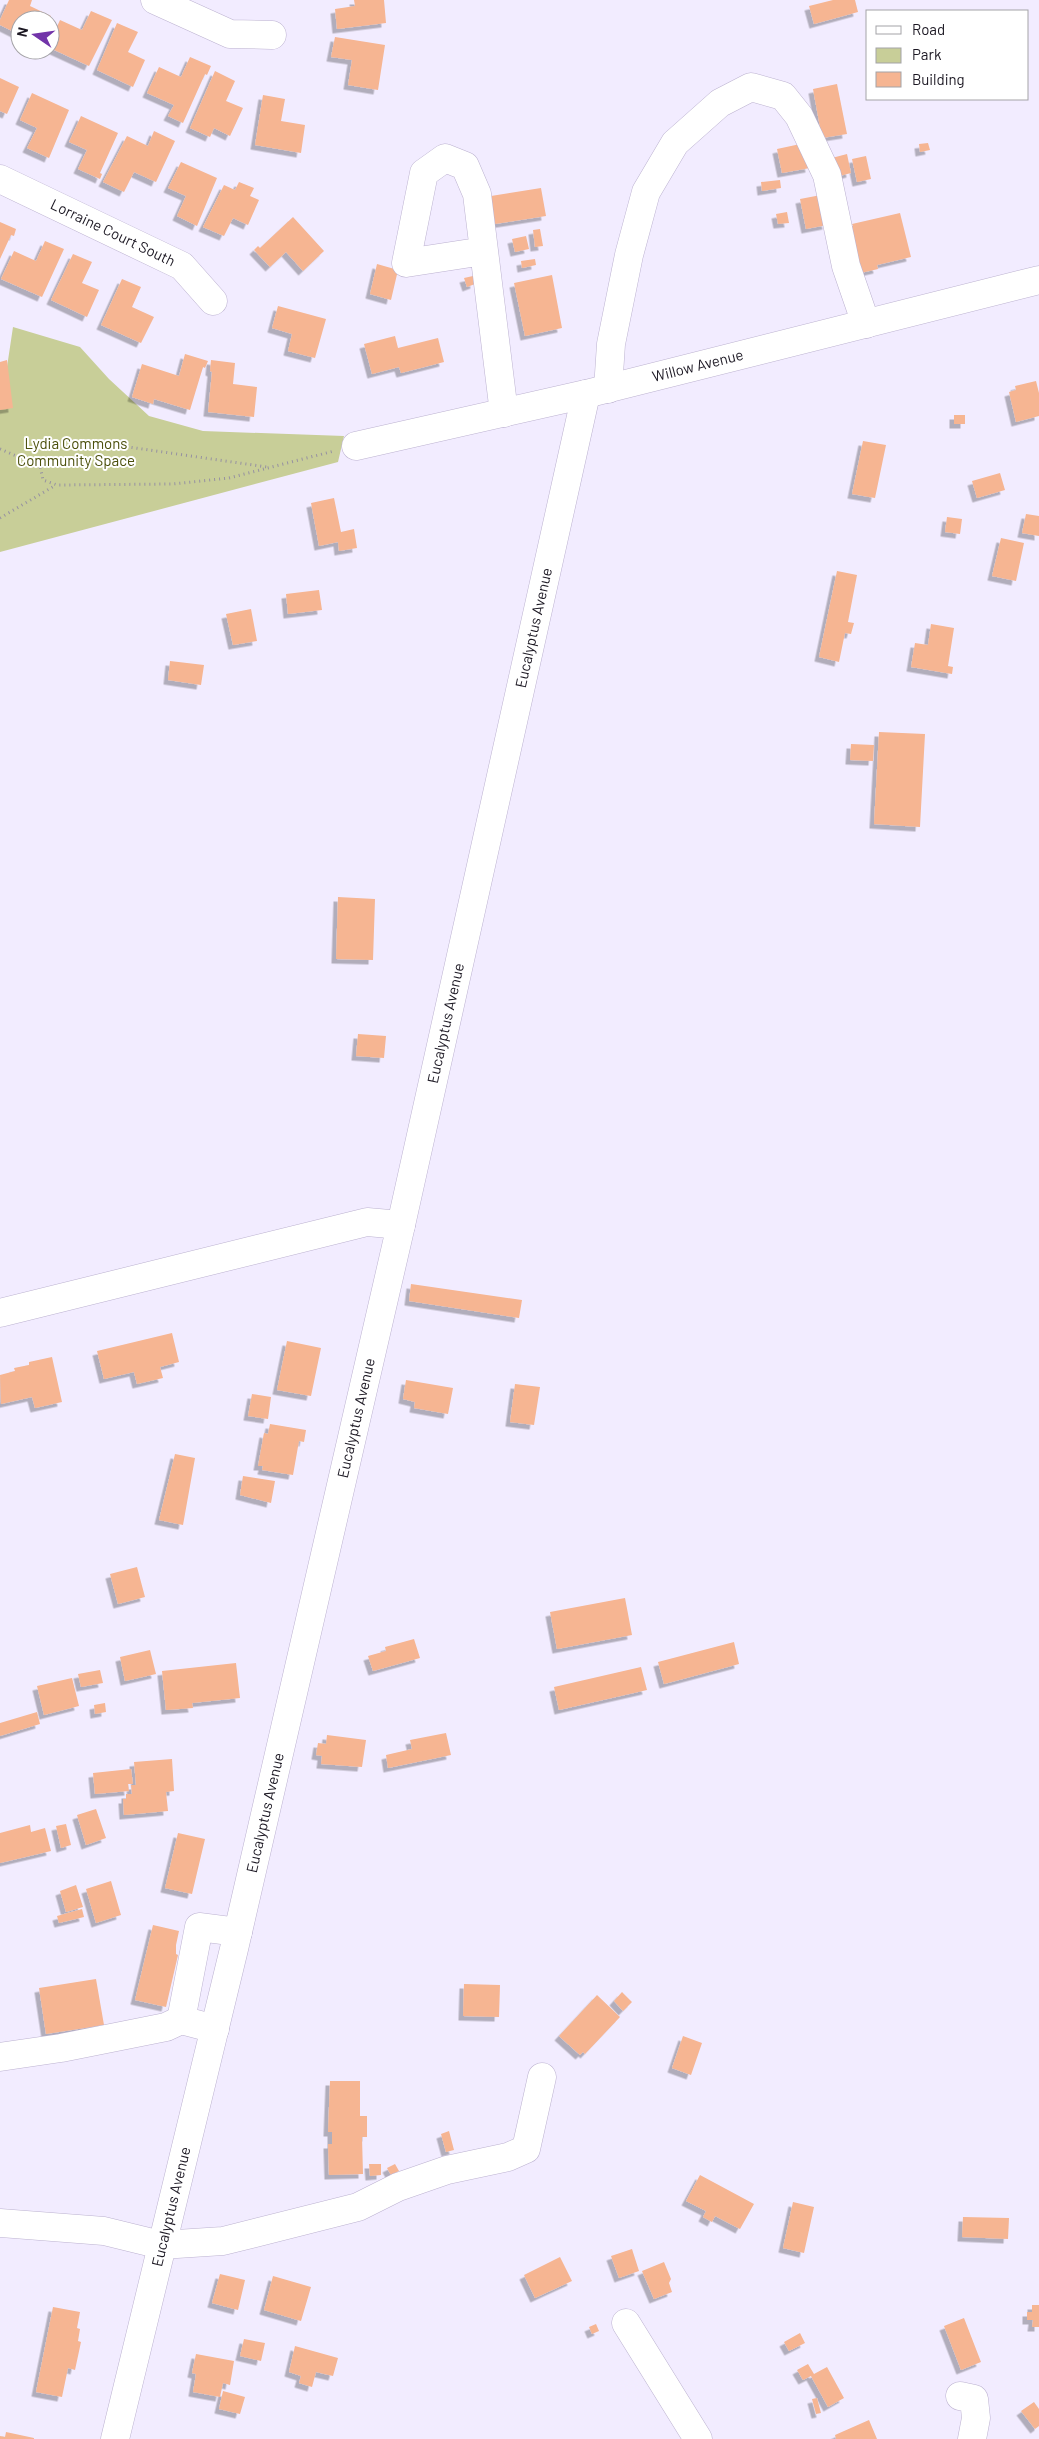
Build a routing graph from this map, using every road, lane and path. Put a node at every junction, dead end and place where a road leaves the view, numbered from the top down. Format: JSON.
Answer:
{"nodes":[{"id":1,"x":155,"y":0,"type":"edge"},
{"id":2,"x":272,"y":35,"type":"dead end"},
{"id":3,"x":0,"y":180,"type":"edge"},
{"id":4,"x":484,"y":251,"type":"dead end"},
{"id":5,"x":1039,"y":280,"type":"edge"},
{"id":6,"x":213,"y":301,"type":"dead end"},
{"id":7,"x":866,"y":324,"type":"junction"},
{"id":8,"x":597,"y":392,"type":"junction"},
{"id":9,"x":504,"y":413,"type":"junction"},
{"id":10,"x":87,"y":441,"type":"dead end"},
{"id":11,"x":356,"y":446,"type":"joint"},
{"id":12,"x":0,"y":449,"type":"edge"},
{"id":13,"x":271,"y":467,"type":"junction"},
{"id":14,"x":57,"y":485,"type":"junction"},
{"id":15,"x":0,"y":518,"type":"edge"},
{"id":16,"x":401,"y":1225,"type":"junction"},
{"id":17,"x":0,"y":1313,"type":"edge"},
{"id":18,"x":238,"y":1932,"type":"junction"},
{"id":19,"x":181,"y":2020,"type":"junction"},
{"id":20,"x":214,"y":2029,"type":"junction"},
{"id":21,"x":0,"y":2058,"type":"edge"},
{"id":22,"x":542,"y":2077,"type":"dead end"},
{"id":23,"x":0,"y":2223,"type":"edge"},
{"id":24,"x":161,"y":2245,"type":"junction"},
{"id":25,"x":626,"y":2323,"type":"dead end"},
{"id":26,"x":960,"y":2396,"type":"dead end"},
{"id":27,"x":115,"y":2439,"type":"edge"},
{"id":28,"x":698,"y":2439,"type":"edge"},
{"id":29,"x":972,"y":2439,"type":"edge"}],
"edges":[{"from":1,"to":2,"type":"street"},
{"from":3,"to":6,"type":"street","name":"Lorraine Court South"},
{"from":4,"to":9,"type":"street"},
{"from":5,"to":7,"type":"street","name":"Willow Avenue"},
{"from":7,"to":8,"type":"street","name":"Willow Avenue"},
{"from":7,"to":8,"type":"street","name":"Eucalyptus Avenue"},
{"from":8,"to":9,"type":"street","name":"Willow Avenue"},
{"from":8,"to":16,"type":"street","name":"Eucalyptus Avenue"},
{"from":9,"to":11,"type":"street","name":"Willow Avenue"},
{"from":10,"to":13,"type":"path"},
{"from":11,"to":13,"type":"path"},
{"from":12,"to":14,"type":"path"},
{"from":13,"to":14,"type":"path"},
{"from":14,"to":15,"type":"path"},
{"from":16,"to":17,"type":"street"},
{"from":16,"to":18,"type":"street","name":"Eucalyptus Avenue"},
{"from":18,"to":19,"type":"street"},
{"from":18,"to":20,"type":"street","name":"Eucalyptus Avenue"},
{"from":19,"to":20,"type":"street"},
{"from":19,"to":21,"type":"street"},
{"from":20,"to":24,"type":"street","name":"Eucalyptus Avenue"},
{"from":22,"to":24,"type":"street"},
{"from":23,"to":24,"type":"street"},
{"from":24,"to":27,"type":"street","name":"Eucalyptus Avenue"},
{"from":25,"to":28,"type":"street"},
{"from":26,"to":29,"type":"street"}]}
